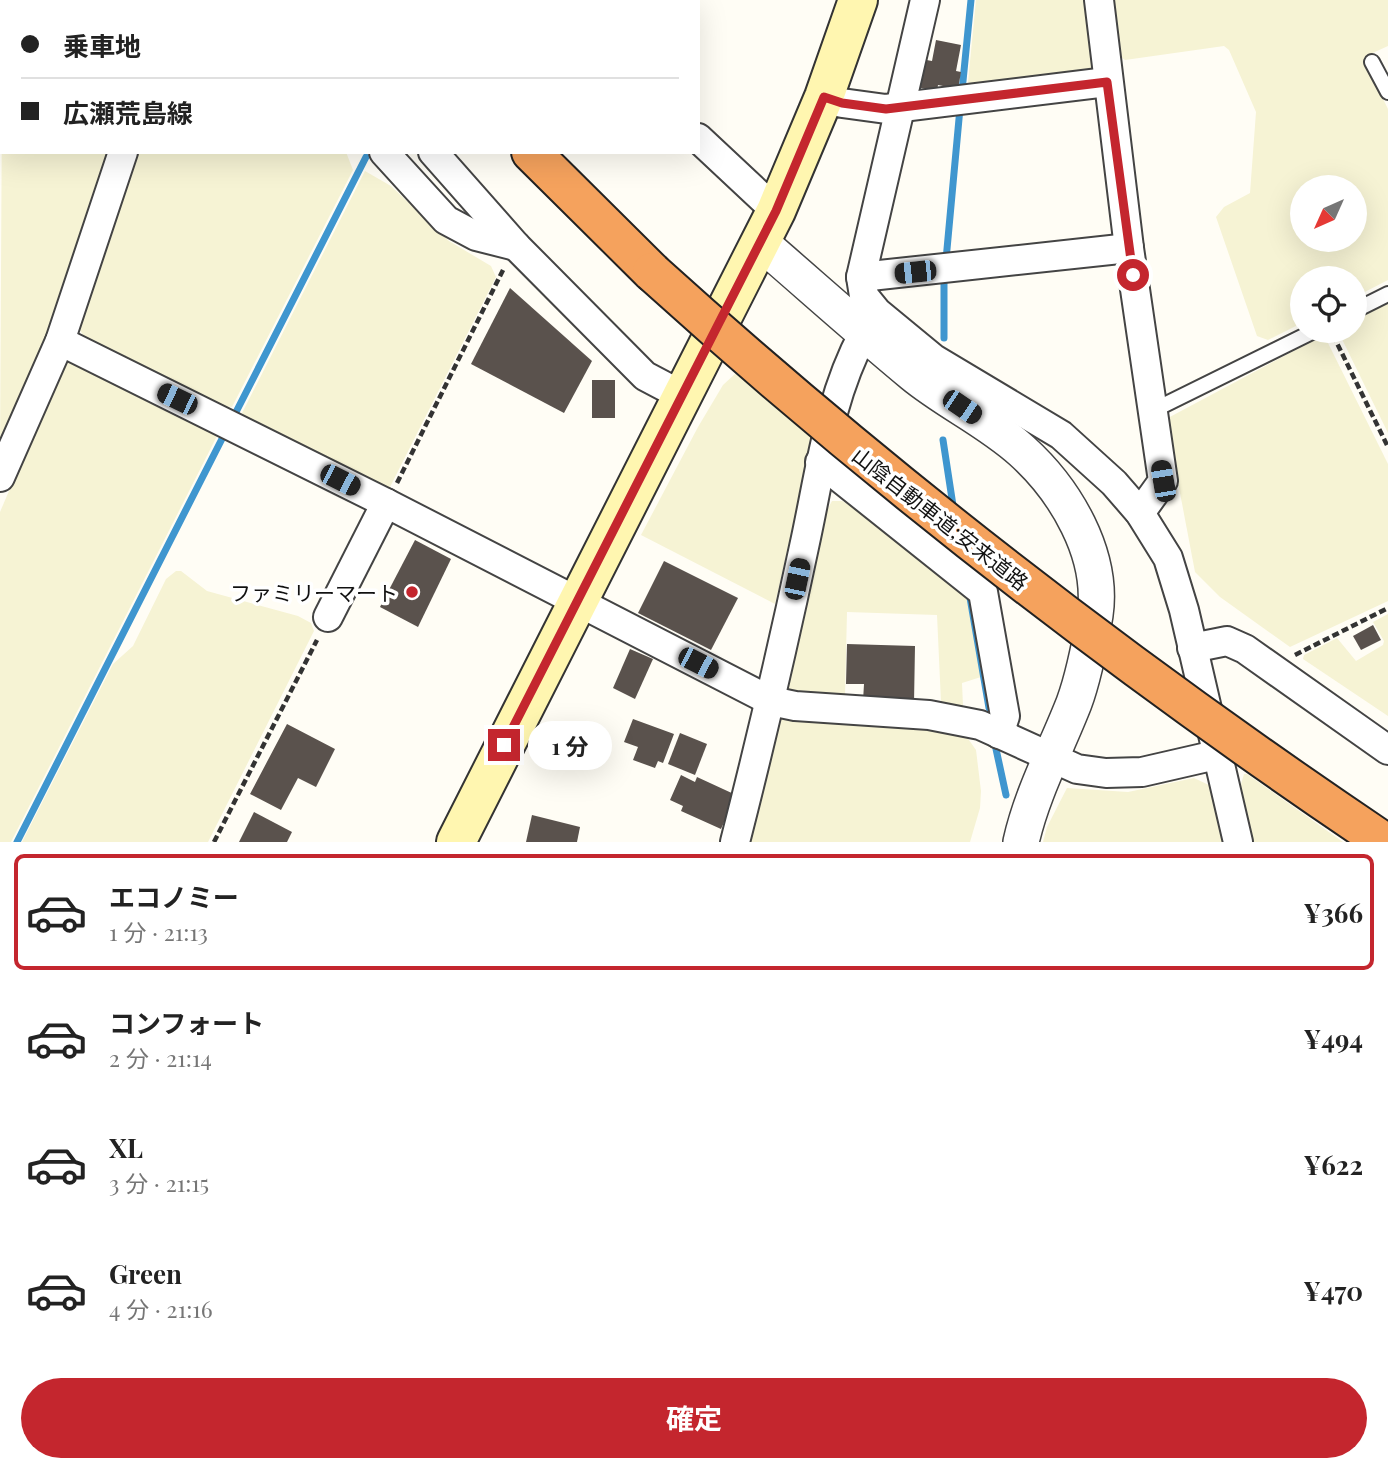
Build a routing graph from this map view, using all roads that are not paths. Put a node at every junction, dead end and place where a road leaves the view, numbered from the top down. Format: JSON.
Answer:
{"nodes":[{"id":1,"x":858,"y":0,"type":"edge"},
{"id":2,"x":925,"y":0,"type":"edge"},
{"id":3,"x":1099,"y":0,"type":"edge"},
{"id":4,"x":1373,"y":62,"type":"dead end"},
{"id":5,"x":1107,"y":82,"type":"junction"},
{"id":6,"x":1388,"y":92,"type":"edge"},
{"id":7,"x":824,"y":97,"type":"junction"},
{"id":8,"x":902,"y":105,"type":"junction"},
{"id":9,"x":700,"y":141,"type":"edge"},
{"id":10,"x":122,"y":154,"type":"edge"},
{"id":11,"x":386,"y":154,"type":"edge"},
{"id":12,"x":435,"y":154,"type":"edge"},
{"id":13,"x":533,"y":154,"type":"edge"},
{"id":14,"x":549,"y":154,"type":"edge"},
{"id":15,"x":768,"y":227,"type":"junction"},
{"id":16,"x":516,"y":246,"type":"junction"},
{"id":17,"x":1129,"y":248,"type":"junction"},
{"id":18,"x":656,"y":267,"type":"junction"},
{"id":19,"x":861,"y":278,"type":"junction"},
{"id":20,"x":1388,"y":294,"type":"edge"},
{"id":21,"x":1367,"y":304,"type":"edge"},
{"id":22,"x":863,"y":333,"type":"junction"},
{"id":23,"x":60,"y":341,"type":"junction"},
{"id":24,"x":1290,"y":343,"type":"edge"},
{"id":25,"x":681,"y":395,"type":"junction"},
{"id":26,"x":1152,"y":411,"type":"junction"},
{"id":27,"x":820,"y":462,"type":"junction"},
{"id":28,"x":0,"y":477,"type":"edge"},
{"id":29,"x":386,"y":503,"type":"junction"},
{"id":30,"x":1140,"y":513,"type":"junction"},
{"id":31,"x":576,"y":600,"type":"junction"},
{"id":32,"x":328,"y":617,"type":"road end"},
{"id":33,"x":1192,"y":648,"type":"junction"},
{"id":34,"x":771,"y":701,"type":"junction"},
{"id":35,"x":999,"y":734,"type":"junction"},
{"id":36,"x":1388,"y":750,"type":"edge"},
{"id":37,"x":1216,"y":755,"type":"junction"},
{"id":38,"x":1051,"y":757,"type":"junction"},
{"id":39,"x":1388,"y":828,"type":"edge"},
{"id":40,"x":456,"y":842,"type":"edge"},
{"id":41,"x":735,"y":842,"type":"edge"},
{"id":42,"x":1021,"y":842,"type":"edge"},
{"id":43,"x":1238,"y":842,"type":"edge"},
{"id":44,"x":1384,"y":842,"type":"edge"}],
"edges":[{"from":1,"to":7,"type":"main road"},
{"from":2,"to":8,"type":"street"},
{"from":3,"to":5,"type":"street"},
{"from":4,"to":6,"type":"lane"},
{"from":5,"to":8,"type":"street"},
{"from":5,"to":17,"type":"street"},
{"from":7,"to":8,"type":"street"},
{"from":7,"to":15,"type":"main road"},
{"from":8,"to":19,"type":"street"},
{"from":9,"to":15,"type":"street"},
{"from":10,"to":23,"type":"street"},
{"from":11,"to":16,"type":"street"},
{"from":12,"to":16,"type":"street"},
{"from":13,"to":18,"type":"highway","name":"山陰自動車道;安来道路"},
{"from":14,"to":18,"type":"highway","name":"山陰自動車道;安来道路"},
{"from":15,"to":22,"type":"street"},
{"from":15,"to":25,"type":"main road"},
{"from":16,"to":25,"type":"street"},
{"from":17,"to":19,"type":"street"},
{"from":17,"to":26,"type":"street"},
{"from":18,"to":39,"type":"highway","name":"山陰自動車道;安来道路"},
{"from":18,"to":44,"type":"highway","name":"山陰自動車道;安来道路","bridge":true},
{"from":19,"to":30,"type":"street"},
{"from":20,"to":21,"type":"lane"},
{"from":22,"to":27,"type":"street"},
{"from":22,"to":38,"type":"street"},
{"from":23,"to":28,"type":"street"},
{"from":23,"to":29,"type":"street"},
{"from":24,"to":26,"type":"lane"},
{"from":25,"to":31,"type":"main road"},
{"from":26,"to":30,"type":"street"},
{"from":27,"to":34,"type":"street"},
{"from":27,"to":35,"type":"street"},
{"from":29,"to":31,"type":"street"},
{"from":29,"to":32,"type":"street"},
{"from":30,"to":33,"type":"street"},
{"from":31,"to":34,"type":"street"},
{"from":31,"to":40,"type":"main road"},
{"from":33,"to":36,"type":"street"},
{"from":33,"to":37,"type":"street"},
{"from":34,"to":35,"type":"street"},
{"from":34,"to":41,"type":"street"},
{"from":35,"to":38,"type":"street"},
{"from":37,"to":38,"type":"street"},
{"from":37,"to":43,"type":"street"},
{"from":38,"to":42,"type":"street"}]}
